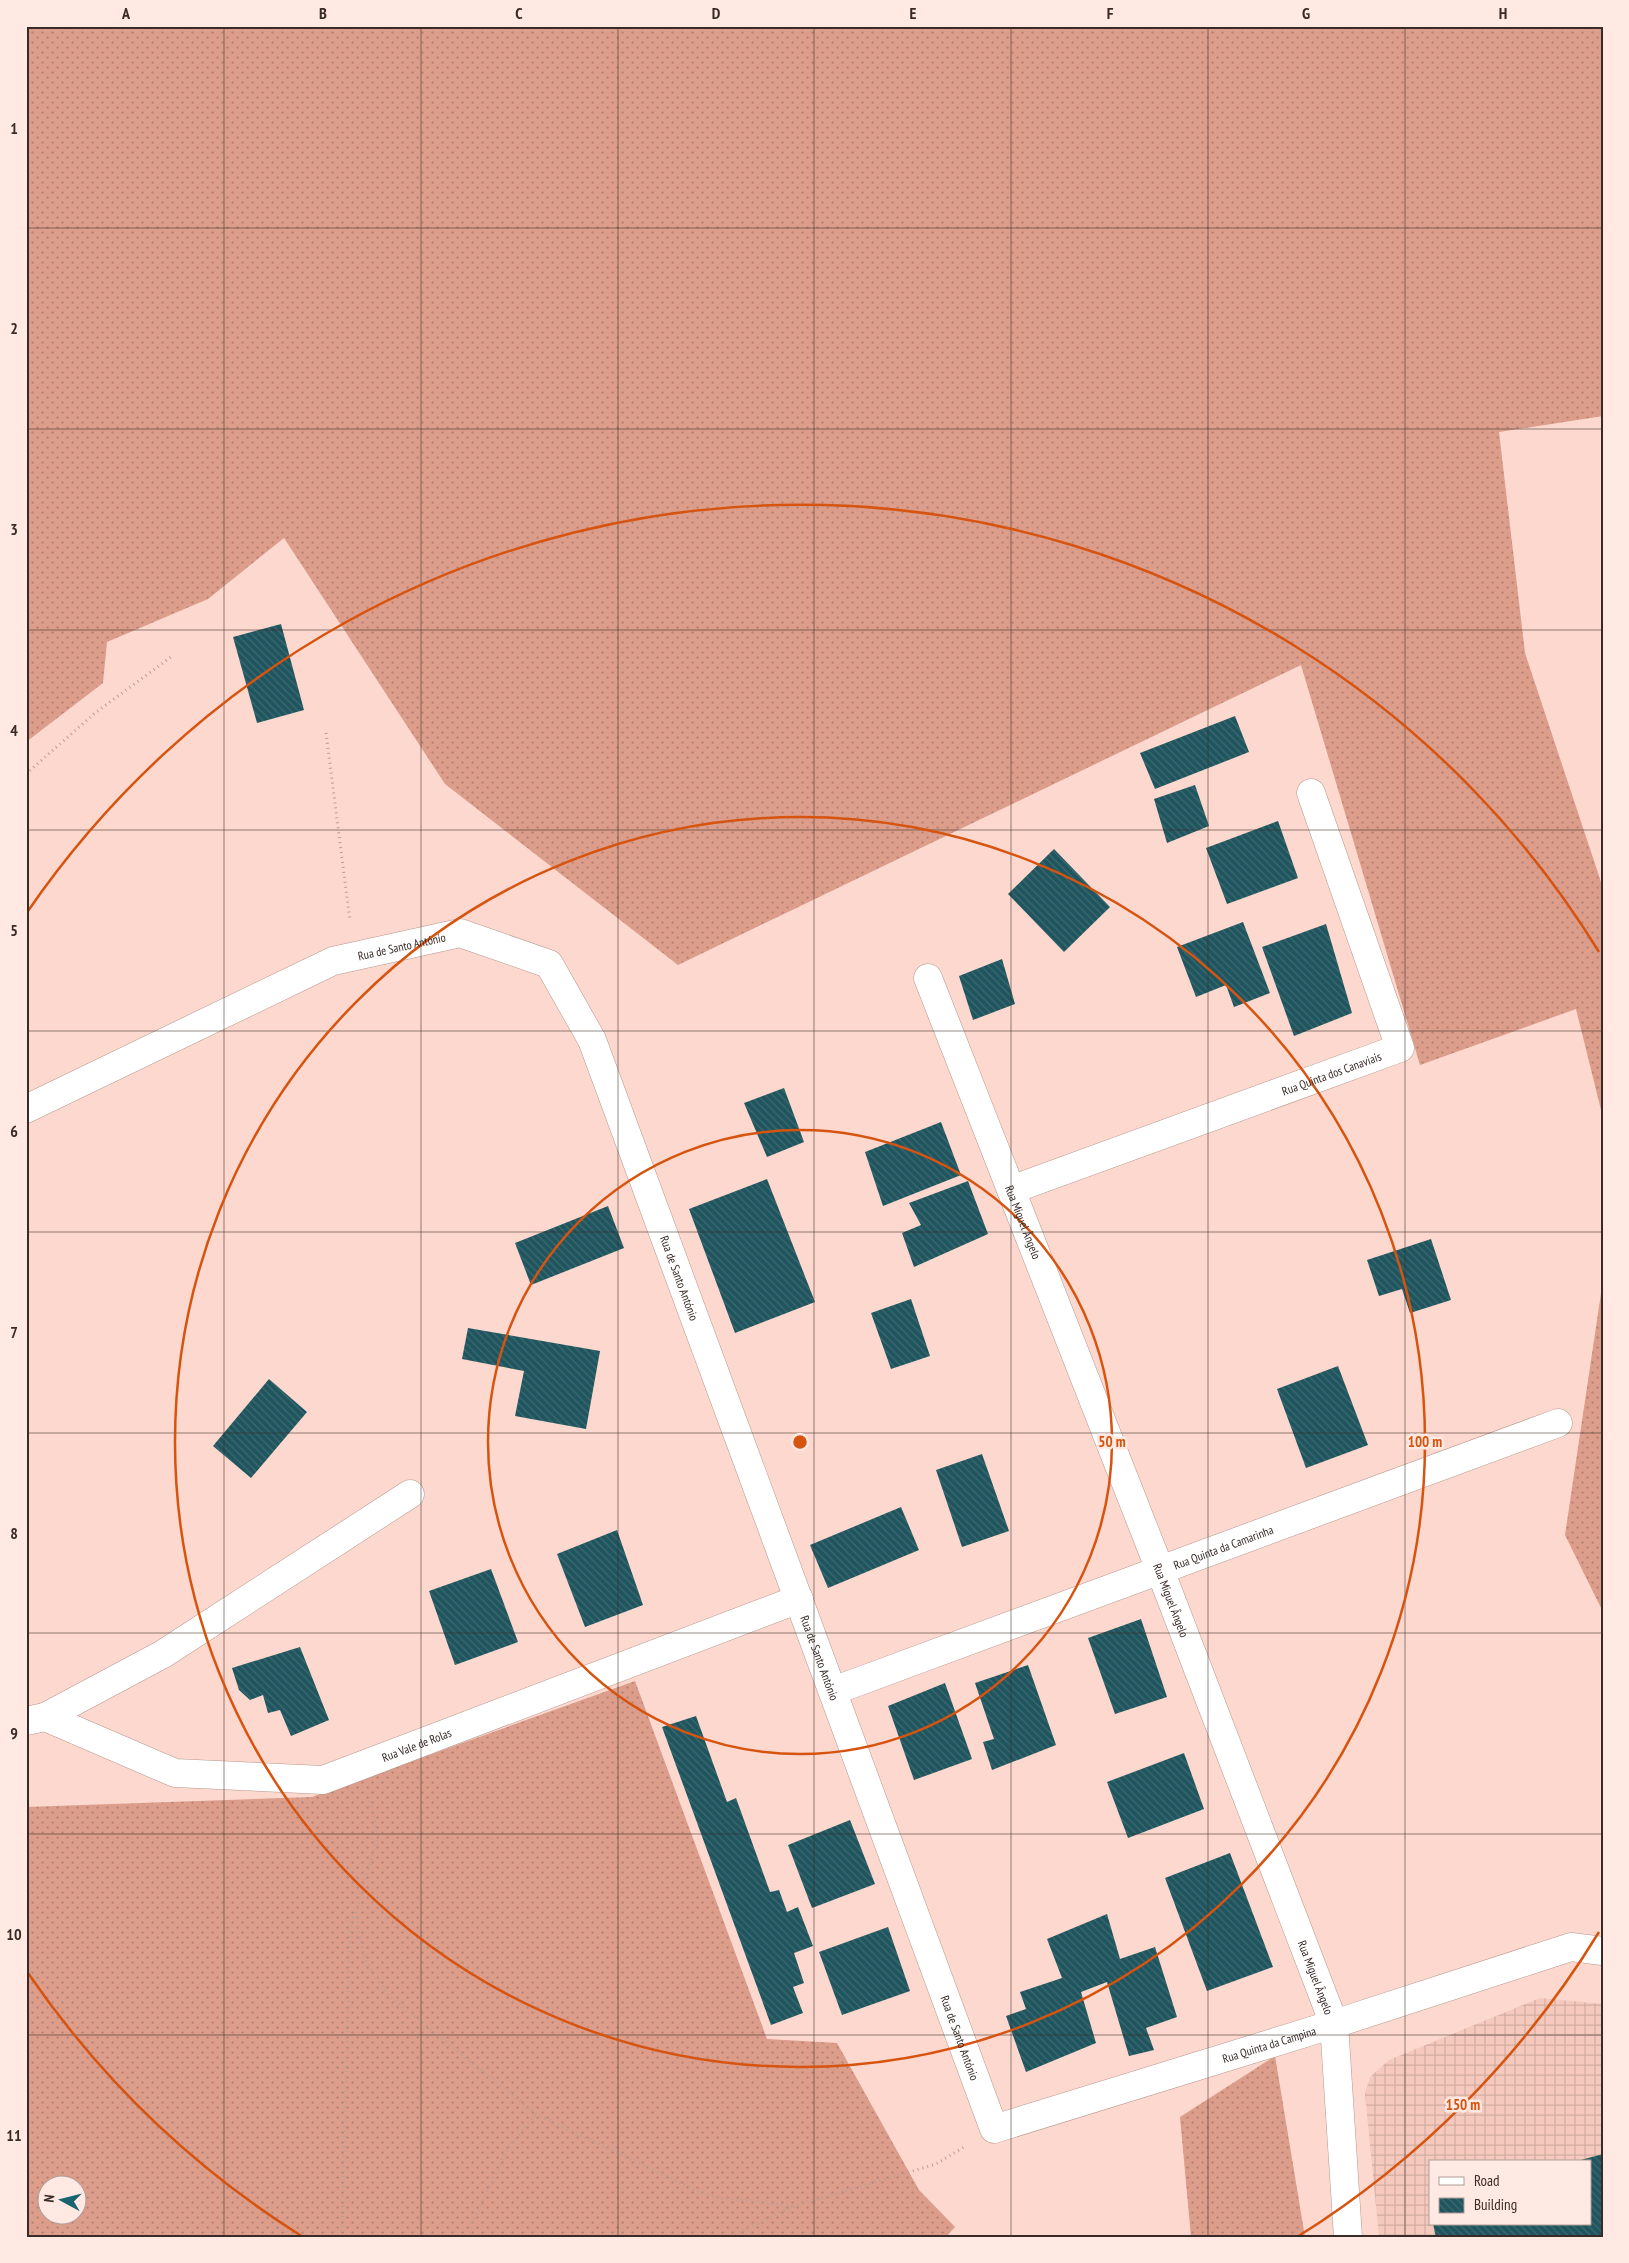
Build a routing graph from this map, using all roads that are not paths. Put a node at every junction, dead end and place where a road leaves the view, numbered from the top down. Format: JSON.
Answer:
{"nodes":[{"id":1,"x":1311,"y":793,"type":"dead end"},
{"id":2,"x":928,"y":978,"type":"dead end"},
{"id":3,"x":26,"y":1109,"type":"edge"},
{"id":4,"x":1011,"y":1190,"type":"junction"},
{"id":5,"x":1558,"y":1423,"type":"dead end"},
{"id":6,"x":410,"y":1494,"type":"dead end"},
{"id":7,"x":1160,"y":1570,"type":"junction"},
{"id":8,"x":799,"y":1599,"type":"junction"},
{"id":9,"x":833,"y":1691,"type":"junction"},
{"id":10,"x":36,"y":1719,"type":"edge"},
{"id":11,"x":1603,"y":1950,"type":"edge"},
{"id":12,"x":1334,"y":2024,"type":"junction"},
{"id":13,"x":994,"y":2129,"type":"joint"},
{"id":14,"x":1348,"y":2237,"type":"edge"}],
"edges":[{"from":1,"to":4,"type":"street","name":"Rua Quinta dos Canaviais"},
{"from":2,"to":4,"type":"street","name":"Rua Miguel Ângelo"},
{"from":3,"to":8,"type":"street","name":"Rua de Santo António"},
{"from":4,"to":7,"type":"street","name":"Rua Miguel Ângelo"},
{"from":5,"to":7,"type":"street","name":"Rua Quinta da Camarinha"},
{"from":6,"to":10,"type":"street"},
{"from":7,"to":9,"type":"street","name":"Rua Quinta da Camarinha"},
{"from":7,"to":12,"type":"street","name":"Rua Miguel Ângelo"},
{"from":8,"to":9,"type":"street","name":"Rua de Santo António"},
{"from":8,"to":10,"type":"street","name":"Rua Vale de Rolas"},
{"from":9,"to":13,"type":"street","name":"Rua de Santo António"},
{"from":11,"to":12,"type":"street","name":"Rua Quinta da Campina"},
{"from":12,"to":13,"type":"street","name":"Rua Quinta da Campina"},
{"from":12,"to":14,"type":"street","name":"Rua Miguel Ângelo"}]}
